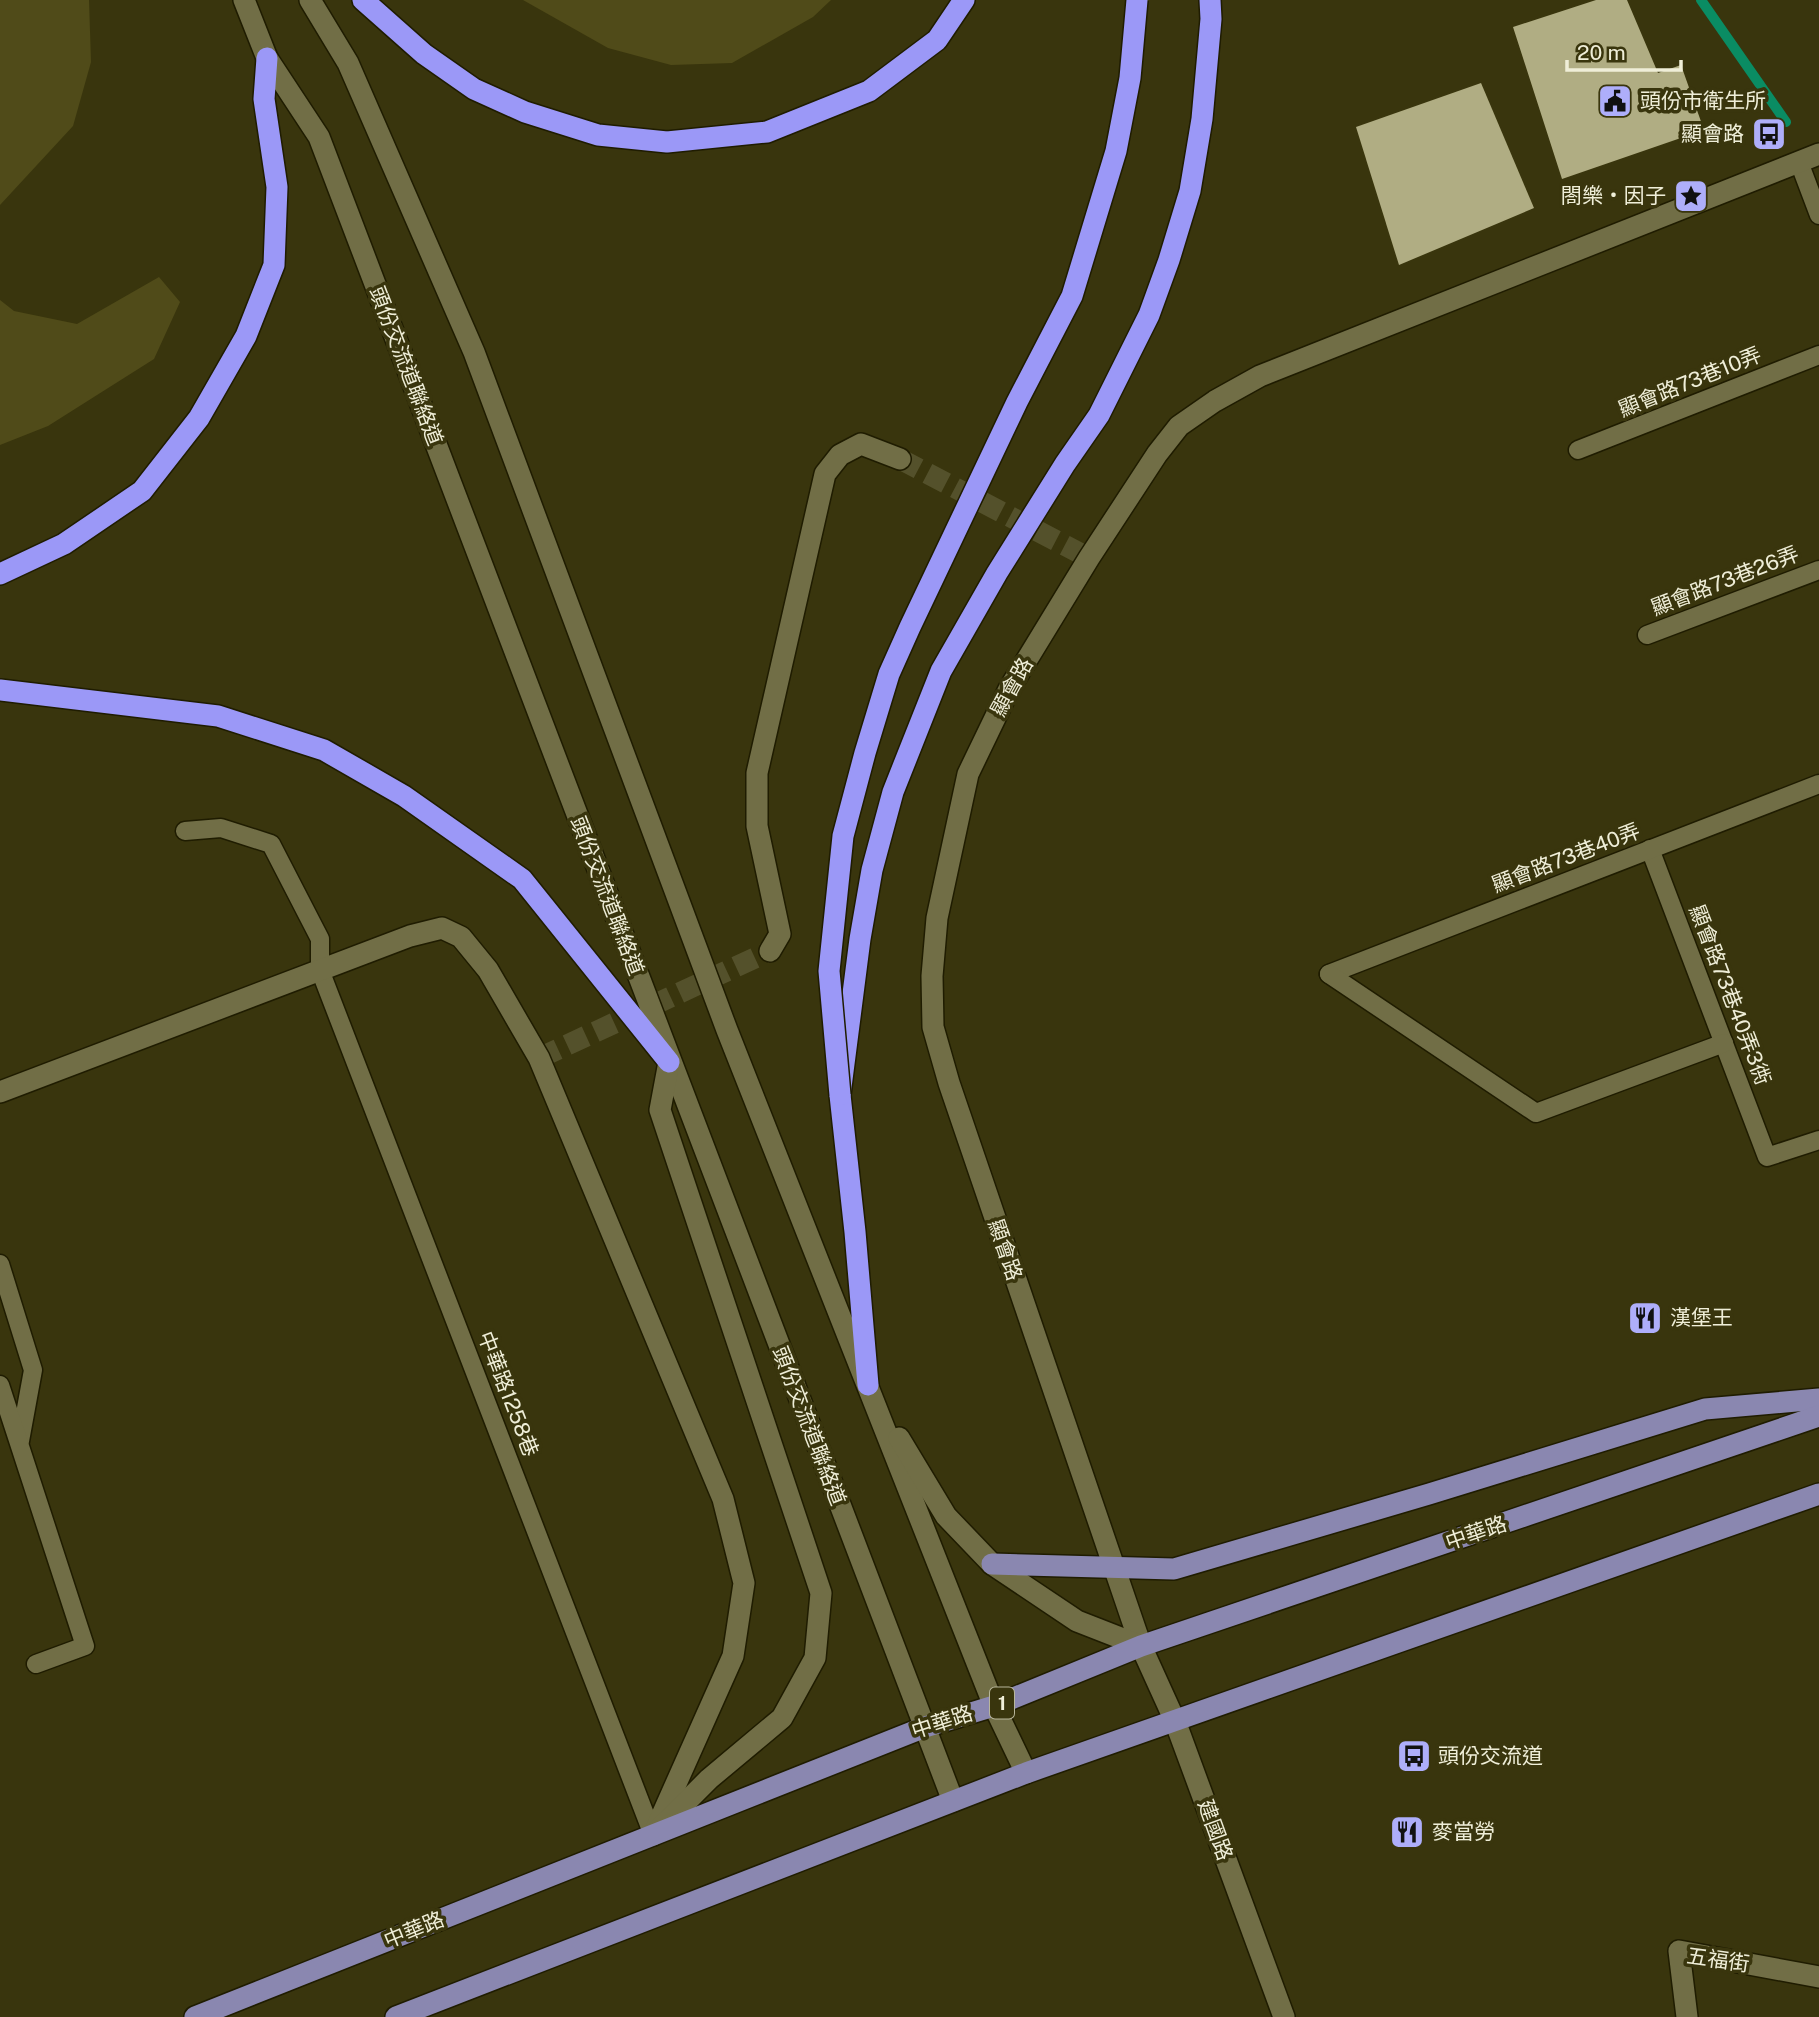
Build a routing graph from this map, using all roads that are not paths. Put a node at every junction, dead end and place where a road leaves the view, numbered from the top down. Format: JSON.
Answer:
{"nodes":[{"id":1,"x":244,"y":0,"type":"edge"},
{"id":2,"x":310,"y":0,"type":"edge"},
{"id":3,"x":362,"y":0,"type":"edge"},
{"id":4,"x":964,"y":0,"type":"edge"},
{"id":5,"x":1137,"y":0,"type":"edge"},
{"id":6,"x":1210,"y":0,"type":"edge"},
{"id":7,"x":267,"y":58,"type":"junction"},
{"id":8,"x":1809,"y":158,"type":"edge"},
{"id":9,"x":1819,"y":215,"type":"edge"},
{"id":10,"x":1819,"y":355,"type":"edge"},
{"id":11,"x":1578,"y":450,"type":"dead end"},
{"id":12,"x":900,"y":459,"type":"tunnel mouth"},
{"id":13,"x":1819,"y":570,"type":"edge"},
{"id":14,"x":0,"y":574,"type":"edge"},
{"id":15,"x":1647,"y":635,"type":"dead end"},
{"id":16,"x":0,"y":690,"type":"edge"},
{"id":17,"x":1819,"y":784,"type":"edge"},
{"id":18,"x":185,"y":831,"type":"dead end"},
{"id":19,"x":1650,"y":849,"type":"junction"},
{"id":20,"x":770,"y":951,"type":"dead end"},
{"id":21,"x":320,"y":970,"type":"junction"},
{"id":22,"x":1724,"y":1043,"type":"junction"},
{"id":23,"x":670,"y":1062,"type":"junction"},
{"id":24,"x":0,"y":1092,"type":"edge"},
{"id":25,"x":840,"y":1096,"type":"junction"},
{"id":26,"x":1819,"y":1140,"type":"edge"},
{"id":27,"x":0,"y":1264,"type":"edge"},
{"id":28,"x":0,"y":1385,"type":"edge"},
{"id":29,"x":867,"y":1385,"type":"junction"},
{"id":30,"x":1819,"y":1399,"type":"edge"},
{"id":31,"x":1819,"y":1416,"type":"edge"},
{"id":32,"x":19,"y":1444,"type":"junction"},
{"id":33,"x":1819,"y":1494,"type":"edge"},
{"id":34,"x":992,"y":1564,"type":"junction"},
{"id":35,"x":1113,"y":1568,"type":"junction"},
{"id":36,"x":1141,"y":1646,"type":"junction"},
{"id":37,"x":36,"y":1664,"type":"dead end"},
{"id":38,"x":994,"y":1706,"type":"junction"},
{"id":39,"x":1175,"y":1721,"type":"junction"},
{"id":40,"x":925,"y":1727,"type":"junction"},
{"id":41,"x":1026,"y":1773,"type":"junction"},
{"id":42,"x":953,"y":1801,"type":"junction"},
{"id":43,"x":653,"y":1835,"type":"junction"},
{"id":44,"x":1819,"y":1977,"type":"edge"},
{"id":45,"x":195,"y":2017,"type":"edge"},
{"id":46,"x":396,"y":2017,"type":"edge"},
{"id":47,"x":1284,"y":2017,"type":"edge"},
{"id":48,"x":1687,"y":2017,"type":"edge"}],
"edges":[{"from":1,"to":7,"type":"main road","name":"頭份交流道聯絡道"},
{"from":2,"to":29,"type":"main road"},
{"from":3,"to":4,"type":"highway"},
{"from":5,"to":25,"type":"highway","bridge":true},
{"from":6,"to":25,"type":"highway"},
{"from":7,"to":14,"type":"highway"},
{"from":7,"to":23,"type":"main road","name":"頭份交流道聯絡道"},
{"from":8,"to":9,"type":"lane"},
{"from":8,"to":35,"type":"main road","name":"顯會路"},
{"from":10,"to":11,"type":"lane","name":"顯會路73巷10弄"},
{"from":12,"to":20,"type":"main road"},
{"from":13,"to":15,"type":"lane","name":"顯會路73巷26弄"},
{"from":16,"to":23,"type":"highway"},
{"from":17,"to":19,"type":"lane","name":"顯會路73巷40弄"},
{"from":18,"to":21,"type":"lane","name":"中華路1258巷"},
{"from":19,"to":22,"type":"lane","name":"顯會路73巷40弄3衖"},
{"from":19,"to":22,"type":"lane","name":"顯會路73巷40弄"},
{"from":21,"to":24,"type":"main road"},
{"from":21,"to":43,"type":"lane","name":"中華路1258巷"},
{"from":21,"to":43,"type":"main road"},
{"from":22,"to":26,"type":"lane","name":"顯會路73巷40弄3衖"},
{"from":23,"to":40,"type":"main road","name":"頭份交流道聯絡道"},
{"from":23,"to":43,"type":"main road"},
{"from":25,"to":29,"type":"highway"},
{"from":27,"to":32,"type":"lane"},
{"from":28,"to":32,"type":"lane"},
{"from":29,"to":34,"type":"main road"},
{"from":29,"to":38,"type":"main road"},
{"from":30,"to":35,"type":"main road"},
{"from":31,"to":36,"type":"main road","name":"中華路","number":"1"},
{"from":32,"to":37,"type":"lane"},
{"from":33,"to":39,"type":"main road"},
{"from":34,"to":35,"type":"main road"},
{"from":34,"to":36,"type":"main road"},
{"from":35,"to":36,"type":"main road","name":"顯會路"},
{"from":36,"to":38,"type":"main road","name":"中華路","number":"1"},
{"from":36,"to":39,"type":"main road","name":"建國路"},
{"from":38,"to":40,"type":"main road","name":"中華路","number":"1"},
{"from":38,"to":41,"type":"main road"},
{"from":39,"to":41,"type":"main road"},
{"from":39,"to":47,"type":"main road","name":"建國路"},
{"from":40,"to":42,"type":"main road","name":"頭份交流道聯絡道"},
{"from":40,"to":43,"type":"main road","name":"中華路","number":"1"},
{"from":41,"to":42,"type":"main road"},
{"from":42,"to":46,"type":"main road"},
{"from":43,"to":45,"type":"main road","name":"中華路","number":"1"},
{"from":44,"to":48,"type":"main road","name":"五福街"}]}
